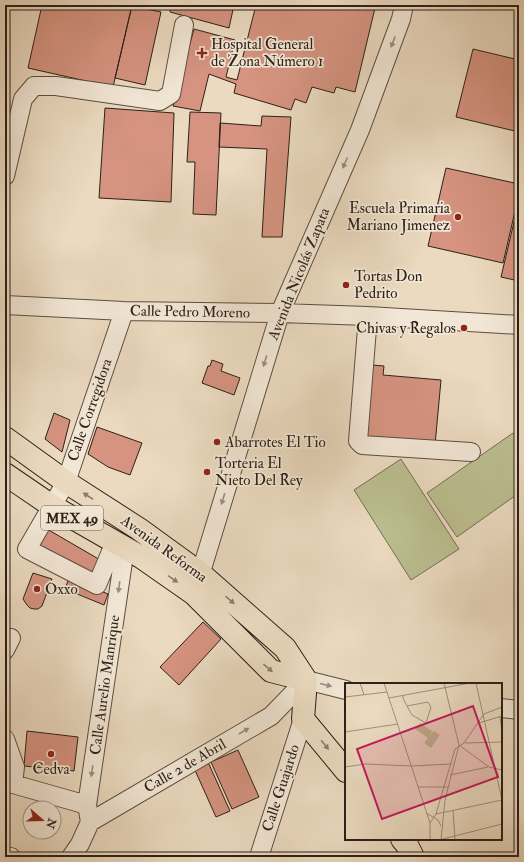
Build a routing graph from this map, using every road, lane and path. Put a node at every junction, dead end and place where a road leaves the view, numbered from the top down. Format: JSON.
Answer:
{"nodes":[{"id":1,"x":404,"y":5,"type":"edge"},
{"id":2,"x":184,"y":25,"type":"dead end"},
{"id":3,"x":5,"y":176,"type":"edge"},
{"id":4,"x":5,"y":305,"type":"edge"},
{"id":5,"x":124,"y":311,"type":"junction"},
{"id":6,"x":280,"y":313,"type":"junction"},
{"id":7,"x":368,"y":316,"type":"junction"},
{"id":8,"x":519,"y":325,"type":"edge"},
{"id":9,"x":5,"y":438,"type":"edge"},
{"id":10,"x":471,"y":452,"type":"dead end"},
{"id":11,"x":5,"y":474,"type":"edge"},
{"id":12,"x":66,"y":482,"type":"junction"},
{"id":13,"x":52,"y":506,"type":"junction"},
{"id":14,"x":127,"y":549,"type":"junction"},
{"id":15,"x":197,"y":584,"type":"junction"},
{"id":16,"x":306,"y":680,"type":"junction"},
{"id":17,"x":345,"y":690,"type":"edge"},
{"id":18,"x":502,"y":708,"type":"edge"},
{"id":19,"x":519,"y":710,"type":"edge"},
{"id":20,"x":303,"y":719,"type":"junction"},
{"id":21,"x":5,"y":739,"type":"edge"},
{"id":22,"x":345,"y":770,"type":"edge"},
{"id":23,"x":88,"y":813,"type":"junction"},
{"id":24,"x":5,"y":856,"type":"edge"},
{"id":25,"x":11,"y":857,"type":"edge"},
{"id":26,"x":71,"y":857,"type":"edge"},
{"id":27,"x":259,"y":857,"type":"edge"}],
"edges":[{"from":1,"to":6,"type":"street","name":"Avenida Nicolás Zapata","one_way":true},
{"from":2,"to":3,"type":"street"},
{"from":4,"to":5,"type":"street","name":"Calle Pedro Moreno"},
{"from":5,"to":6,"type":"street","name":"Calle Pedro Moreno"},
{"from":5,"to":12,"type":"street","name":"Calle Corregidora"},
{"from":6,"to":7,"type":"street","name":"Calle Pedro Moreno"},
{"from":6,"to":15,"type":"street","name":"Avenida Nicolás Zapata","one_way":true},
{"from":7,"to":8,"type":"street","name":"Calle Pedro Moreno"},
{"from":7,"to":10,"type":"street"},
{"from":9,"to":12,"type":"main road","name":"Avenida Reforma"},
{"from":11,"to":13,"type":"main road","name":"Avenida Reforma","number":"MEX 49"},
{"from":12,"to":13,"type":"street","name":"Calle Corregidora"},
{"from":15,"to":12,"type":"main road","name":"Avenida Reforma","one_way":true},
{"from":13,"to":14,"type":"main road","name":"Avenida Reforma","number":"MEX 49"},
{"from":13,"to":14,"type":"street","name":"Calle Corregidora"},
{"from":14,"to":15,"type":"main road","name":"Avenida Reforma","one_way":true},
{"from":14,"to":23,"type":"street","name":"Calle Aurelio Manrique","one_way":true},
{"from":15,"to":16,"type":"main road","name":"Avenida Reforma","one_way":true},
{"from":16,"to":17,"type":"street","one_way":true},
{"from":16,"to":20,"type":"main road"},
{"from":23,"to":16,"type":"street","name":"Calle 2 de Abril","one_way":true},
{"from":18,"to":19,"type":"street"},
{"from":20,"to":22,"type":"main road","one_way":true},
{"from":20,"to":27,"type":"street","name":"Calle Guajardo"},
{"from":21,"to":23,"type":"street"},
{"from":23,"to":26,"type":"street"},
{"from":24,"to":25,"type":"street"}]}
